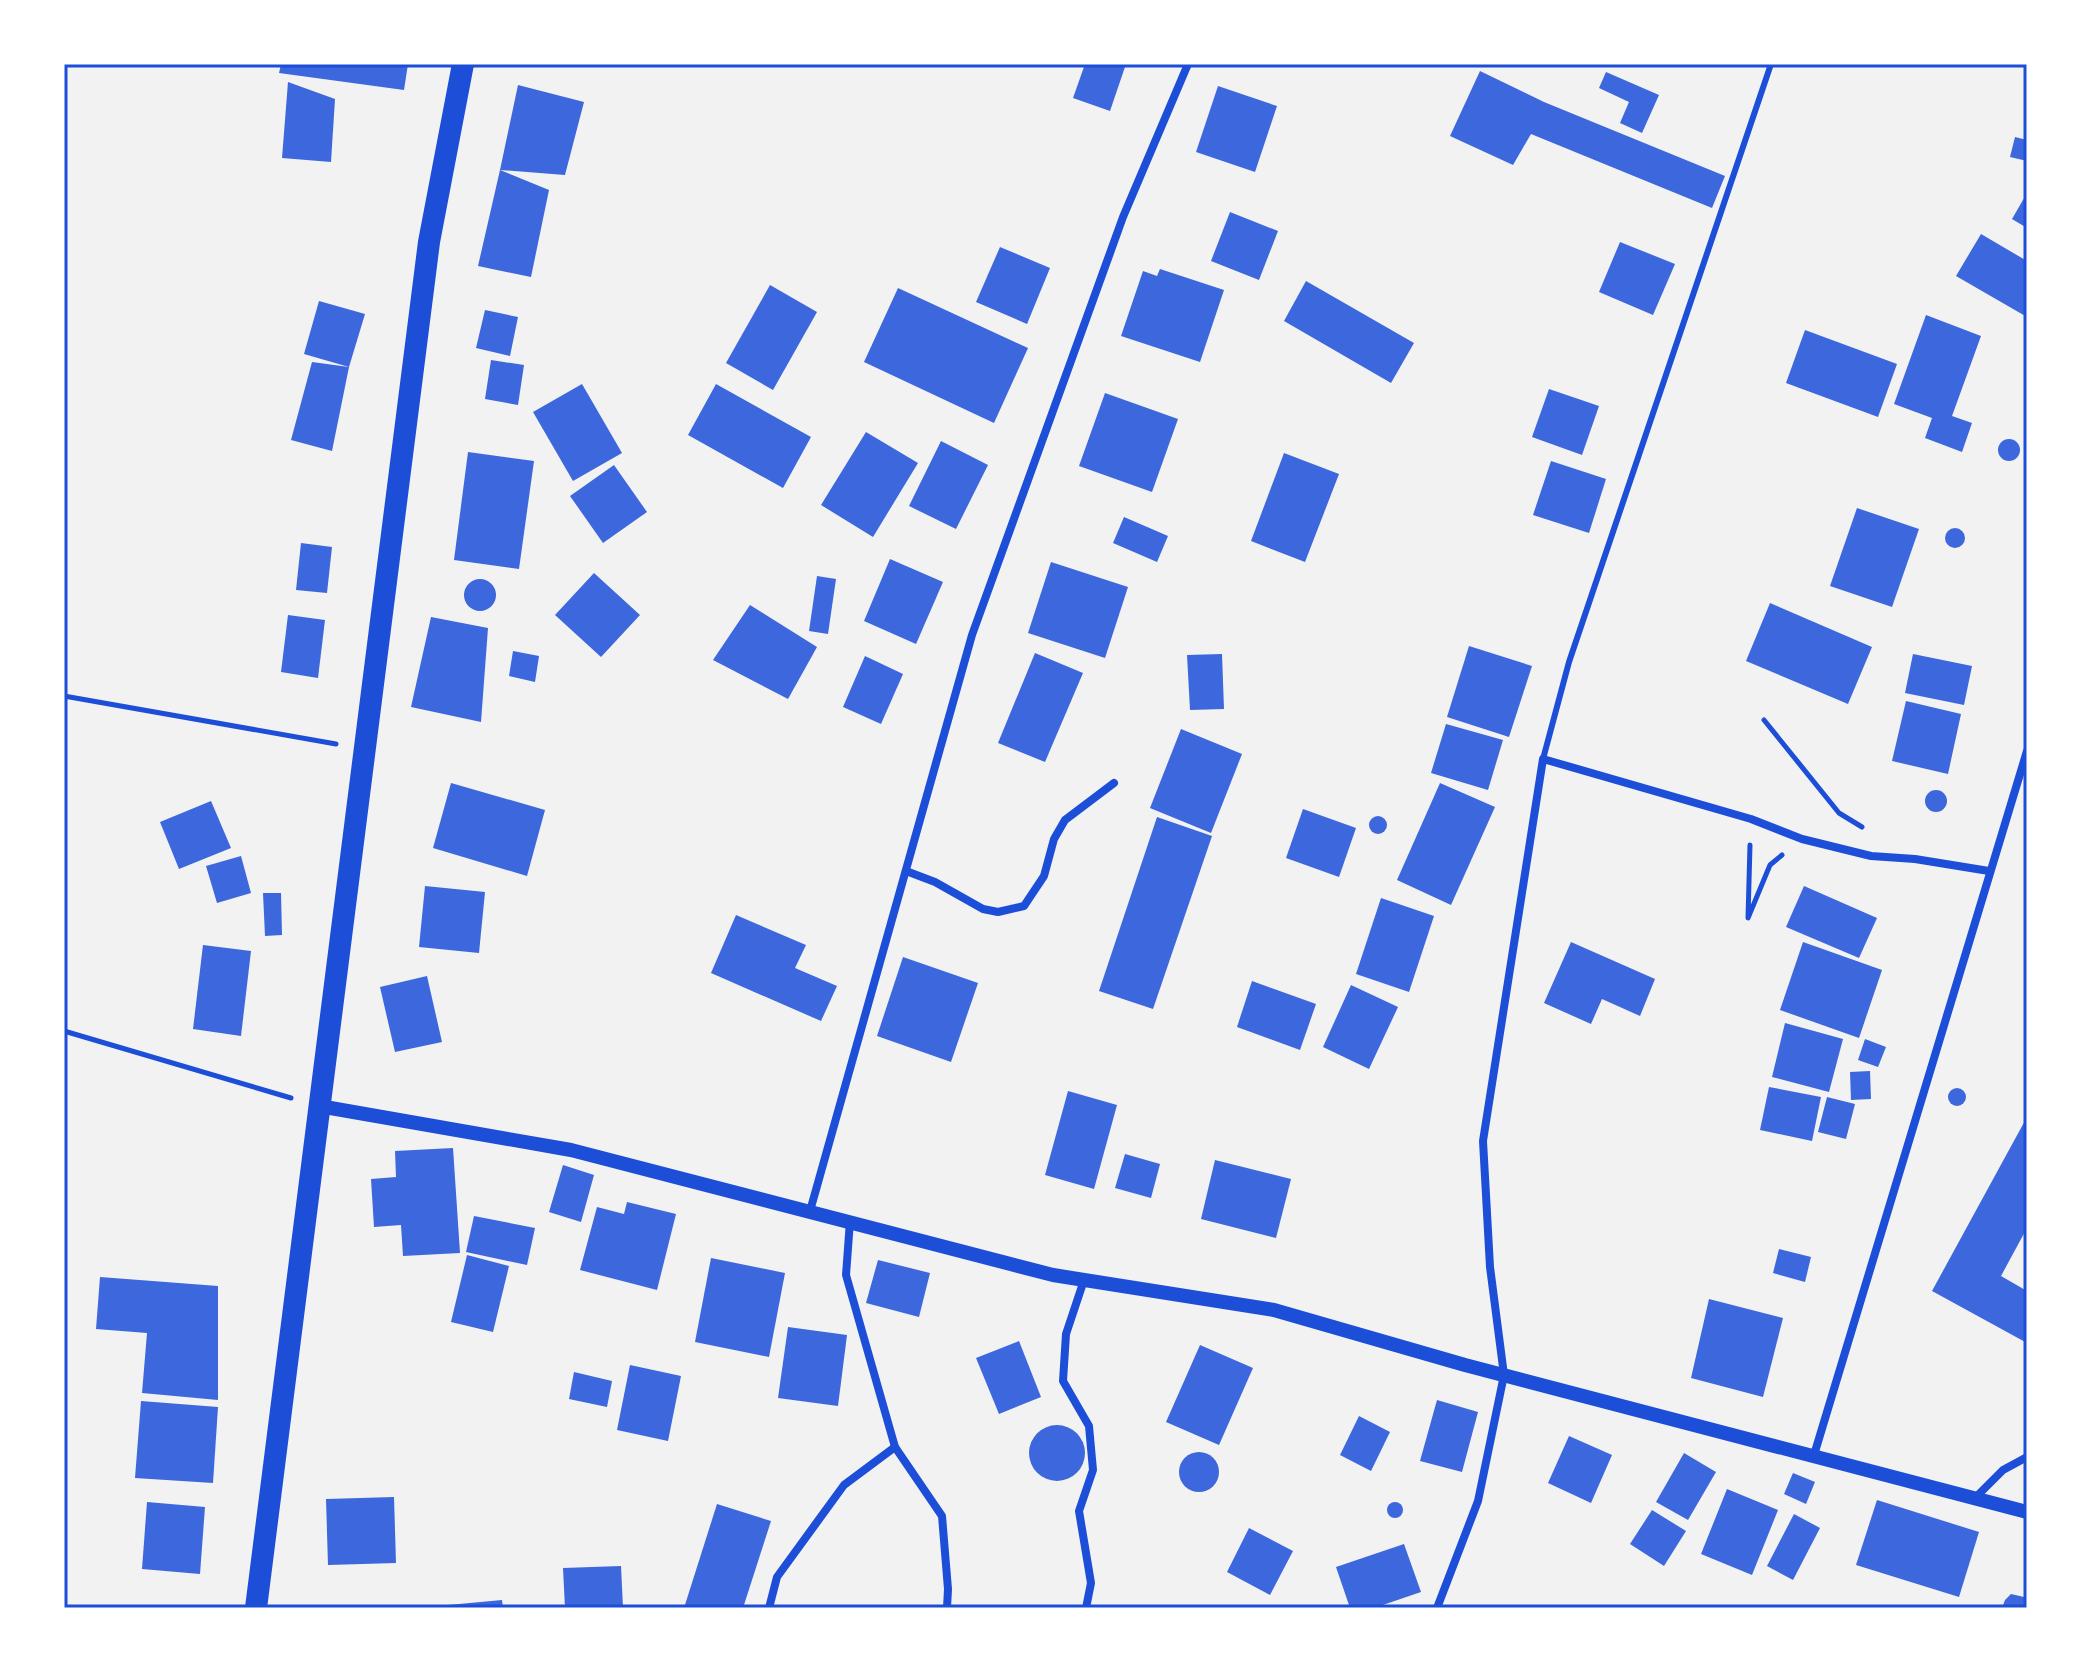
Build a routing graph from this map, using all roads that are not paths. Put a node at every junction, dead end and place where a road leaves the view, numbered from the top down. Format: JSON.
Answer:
{"nodes":[{"id":1,"x":463,"y":64,"type":"edge"},
{"id":2,"x":1188,"y":64,"type":"edge"},
{"id":3,"x":1771,"y":64,"type":"edge"},
{"id":4,"x":2027,"y":751,"type":"edge"},
{"id":5,"x":1543,"y":759,"type":"junction"},
{"id":6,"x":1114,"y":783,"type":"dead end"},
{"id":7,"x":906,"y":871,"type":"junction"},
{"id":8,"x":1989,"y":871,"type":"junction"},
{"id":9,"x":319,"y":1106,"type":"junction"},
{"id":10,"x":810,"y":1211,"type":"junction"},
{"id":11,"x":850,"y":1221,"type":"junction"},
{"id":12,"x":1084,"y":1280,"type":"junction"},
{"id":13,"x":1504,"y":1375,"type":"junction"},
{"id":14,"x":895,"y":1447,"type":"junction"},
{"id":15,"x":1814,"y":1455,"type":"junction"},
{"id":16,"x":2027,"y":1457,"type":"edge"},
{"id":17,"x":1975,"y":1498,"type":"junction"},
{"id":18,"x":2027,"y":1512,"type":"edge"},
{"id":19,"x":256,"y":1608,"type":"edge"},
{"id":20,"x":769,"y":1608,"type":"edge"},
{"id":21,"x":947,"y":1608,"type":"edge"},
{"id":22,"x":1086,"y":1608,"type":"edge"},
{"id":23,"x":1437,"y":1608,"type":"edge"}],
"edges":[{"from":1,"to":9,"type":"highway"},
{"from":2,"to":7,"type":"street"},
{"from":3,"to":5,"type":"lane"},
{"from":4,"to":8,"type":"street"},
{"from":5,"to":8,"type":"street"},
{"from":5,"to":13,"type":"street"},
{"from":6,"to":7,"type":"street"},
{"from":7,"to":10,"type":"street"},
{"from":8,"to":15,"type":"street"},
{"from":9,"to":10,"type":"street"},
{"from":9,"to":19,"type":"highway"},
{"from":10,"to":11,"type":"street"},
{"from":11,"to":12,"type":"street"},
{"from":11,"to":14,"type":"street"},
{"from":12,"to":13,"type":"street"},
{"from":12,"to":22,"type":"street"},
{"from":13,"to":15,"type":"street"},
{"from":13,"to":23,"type":"street"},
{"from":14,"to":20,"type":"street"},
{"from":14,"to":21,"type":"street"},
{"from":15,"to":17,"type":"street"},
{"from":16,"to":17,"type":"street"},
{"from":17,"to":18,"type":"street"}]}
